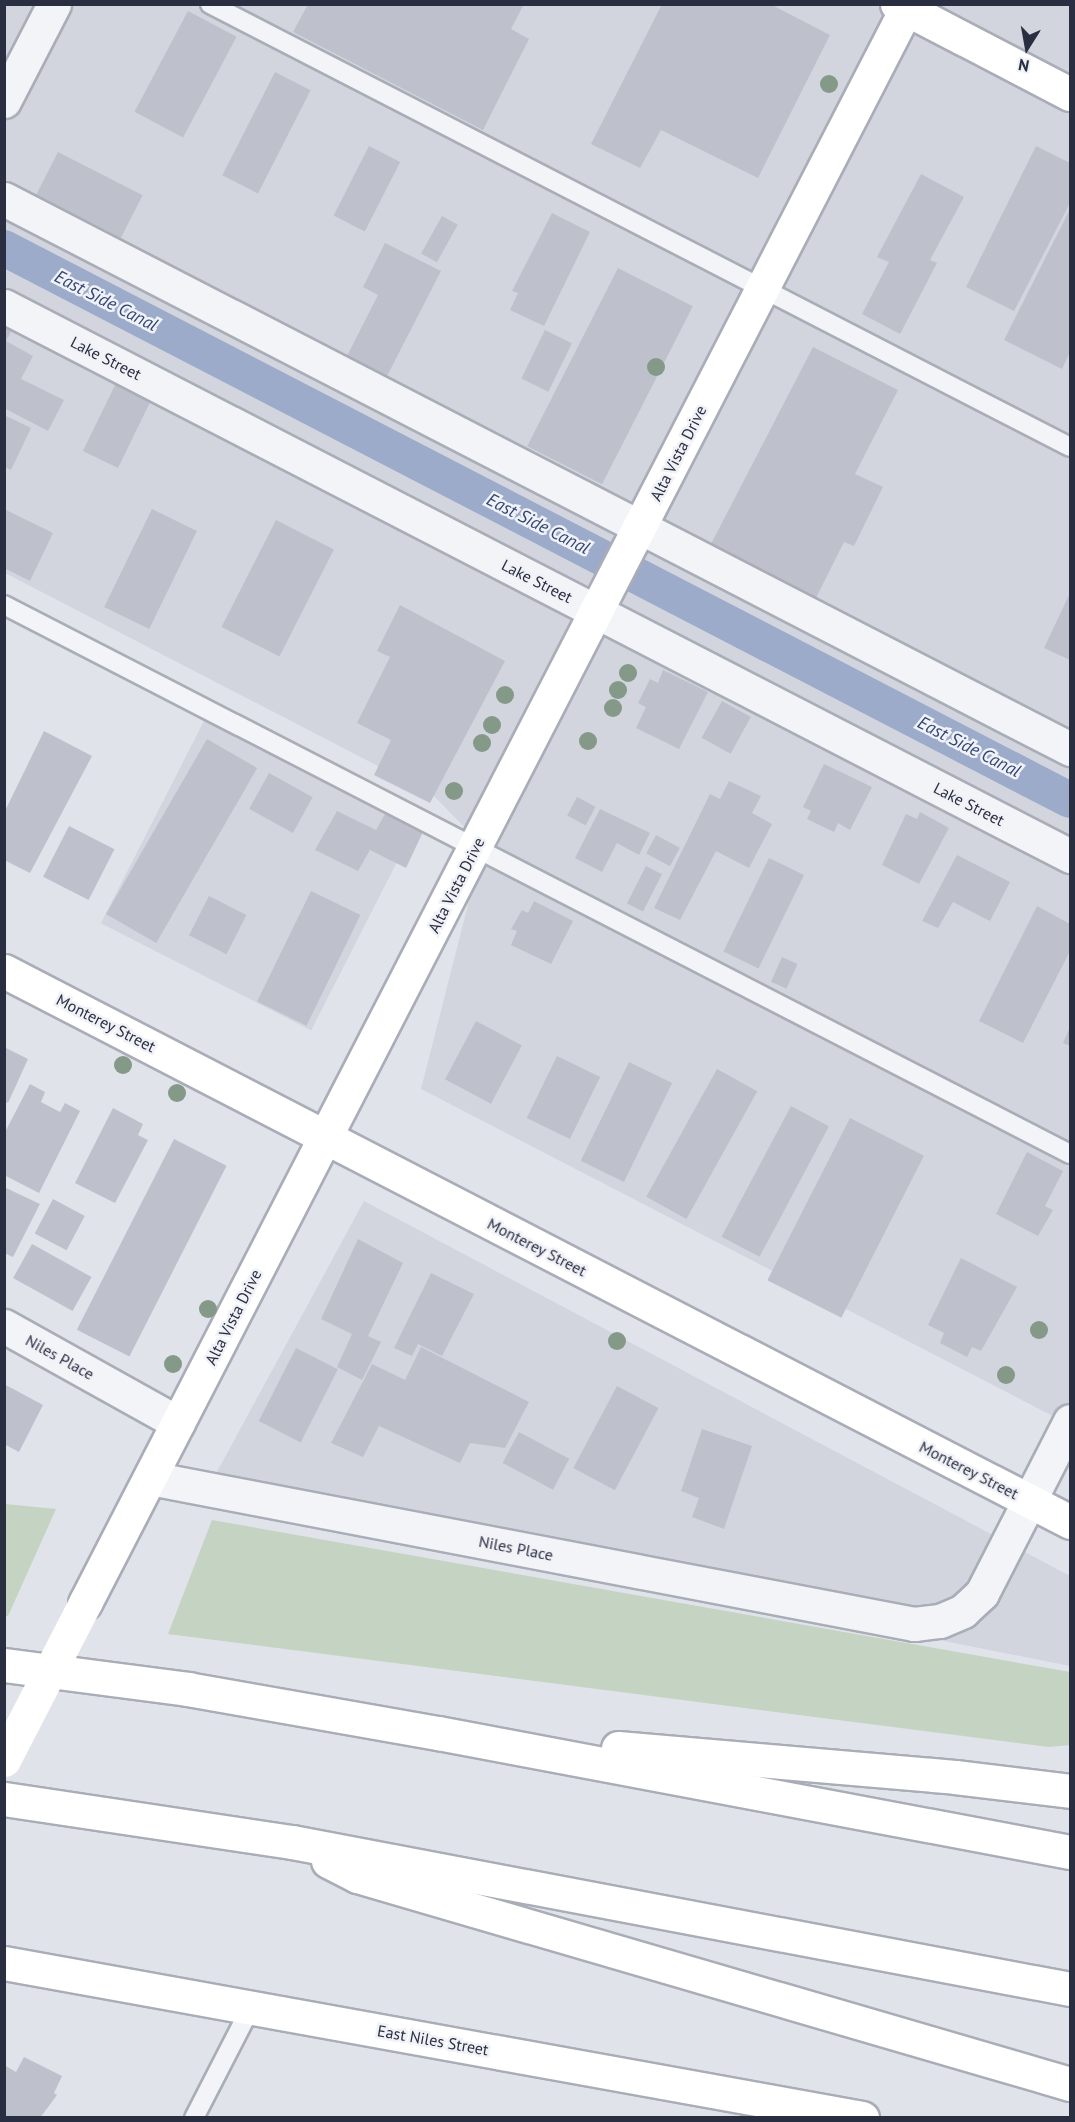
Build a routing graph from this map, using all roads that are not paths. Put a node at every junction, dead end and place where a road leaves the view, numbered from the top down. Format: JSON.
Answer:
{"nodes":[{"id":1,"x":54,"y":4,"type":"edge"},
{"id":2,"x":210,"y":4,"type":"edge"},
{"id":3,"x":911,"y":8,"type":"edge"},
{"id":4,"x":1071,"y":94,"type":"edge"},
{"id":5,"x":4,"y":101,"type":"edge"},
{"id":6,"x":4,"y":199,"type":"edge"},
{"id":7,"x":762,"y":290,"type":"junction"},
{"id":8,"x":4,"y":306,"type":"edge"},
{"id":9,"x":1071,"y":447,"type":"edge"},
{"id":10,"x":640,"y":527,"type":"junction"},
{"id":11,"x":4,"y":604,"type":"edge"},
{"id":12,"x":597,"y":611,"type":"junction"},
{"id":13,"x":1071,"y":749,"type":"edge"},
{"id":14,"x":476,"y":847,"type":"junction"},
{"id":15,"x":1071,"y":856,"type":"edge"},
{"id":16,"x":4,"y":971,"type":"edge"},
{"id":17,"x":326,"y":1137,"type":"junction"},
{"id":18,"x":1071,"y":1154,"type":"edge"},
{"id":19,"x":4,"y":1326,"type":"edge"},
{"id":20,"x":1071,"y":1421,"type":"edge"},
{"id":21,"x":178,"y":1423,"type":"junction"},
{"id":22,"x":150,"y":1478,"type":"junction"},
{"id":23,"x":1031,"y":1502,"type":"junction"},
{"id":24,"x":1071,"y":1522,"type":"edge"},
{"id":25,"x":4,"y":1665,"type":"edge"},
{"id":26,"x":438,"y":1733,"type":"junction"},
{"id":27,"x":4,"y":1760,"type":"edge"},
{"id":28,"x":1071,"y":1791,"type":"edge"},
{"id":29,"x":4,"y":1799,"type":"edge"},
{"id":30,"x":292,"y":1842,"type":"junction"},
{"id":31,"x":1071,"y":1852,"type":"edge"},
{"id":32,"x":4,"y":1963,"type":"edge"},
{"id":33,"x":1071,"y":1989,"type":"edge"},
{"id":34,"x":251,"y":2007,"type":"junction"},
{"id":35,"x":1071,"y":2084,"type":"edge"},
{"id":36,"x":860,"y":2117,"type":"edge"},
{"id":37,"x":194,"y":2118,"type":"edge"}],
"edges":[{"from":1,"to":5,"type":"street"},
{"from":2,"to":7,"type":"lane"},
{"from":3,"to":4,"type":"main road"},
{"from":3,"to":7,"type":"main road","name":"Alta Vista Drive"},
{"from":6,"to":10,"type":"street"},
{"from":7,"to":9,"type":"lane"},
{"from":7,"to":10,"type":"main road","name":"Alta Vista Drive"},
{"from":8,"to":12,"type":"street","name":"Lake Street"},
{"from":10,"to":12,"type":"main road","name":"Alta Vista Drive"},
{"from":10,"to":13,"type":"street"},
{"from":11,"to":14,"type":"lane"},
{"from":12,"to":14,"type":"main road","name":"Alta Vista Drive"},
{"from":12,"to":15,"type":"street","name":"Lake Street"},
{"from":14,"to":17,"type":"main road","name":"Alta Vista Drive"},
{"from":14,"to":18,"type":"lane"},
{"from":16,"to":17,"type":"main road","name":"Monterey Street"},
{"from":17,"to":21,"type":"main road","name":"Alta Vista Drive"},
{"from":17,"to":23,"type":"main road","name":"Monterey Street"},
{"from":19,"to":21,"type":"street","name":"Niles Place"},
{"from":20,"to":23,"type":"street","name":"Niles Place"},
{"from":21,"to":22,"type":"main road","name":"Alta Vista Drive"},
{"from":22,"to":23,"type":"street","name":"Niles Place"},
{"from":22,"to":27,"type":"main road","name":"Alta Vista Drive","bridge":true},
{"from":23,"to":24,"type":"main road","name":"Monterey Street"},
{"from":25,"to":26,"type":"main road"},
{"from":26,"to":28,"type":"main road"},
{"from":26,"to":31,"type":"main road"},
{"from":29,"to":30,"type":"main road"},
{"from":30,"to":33,"type":"main road"},
{"from":30,"to":35,"type":"main road"},
{"from":32,"to":34,"type":"main road","name":"East Niles Street"},
{"from":34,"to":36,"type":"main road","name":"East Niles Street"},
{"from":34,"to":37,"type":"lane"}]}
